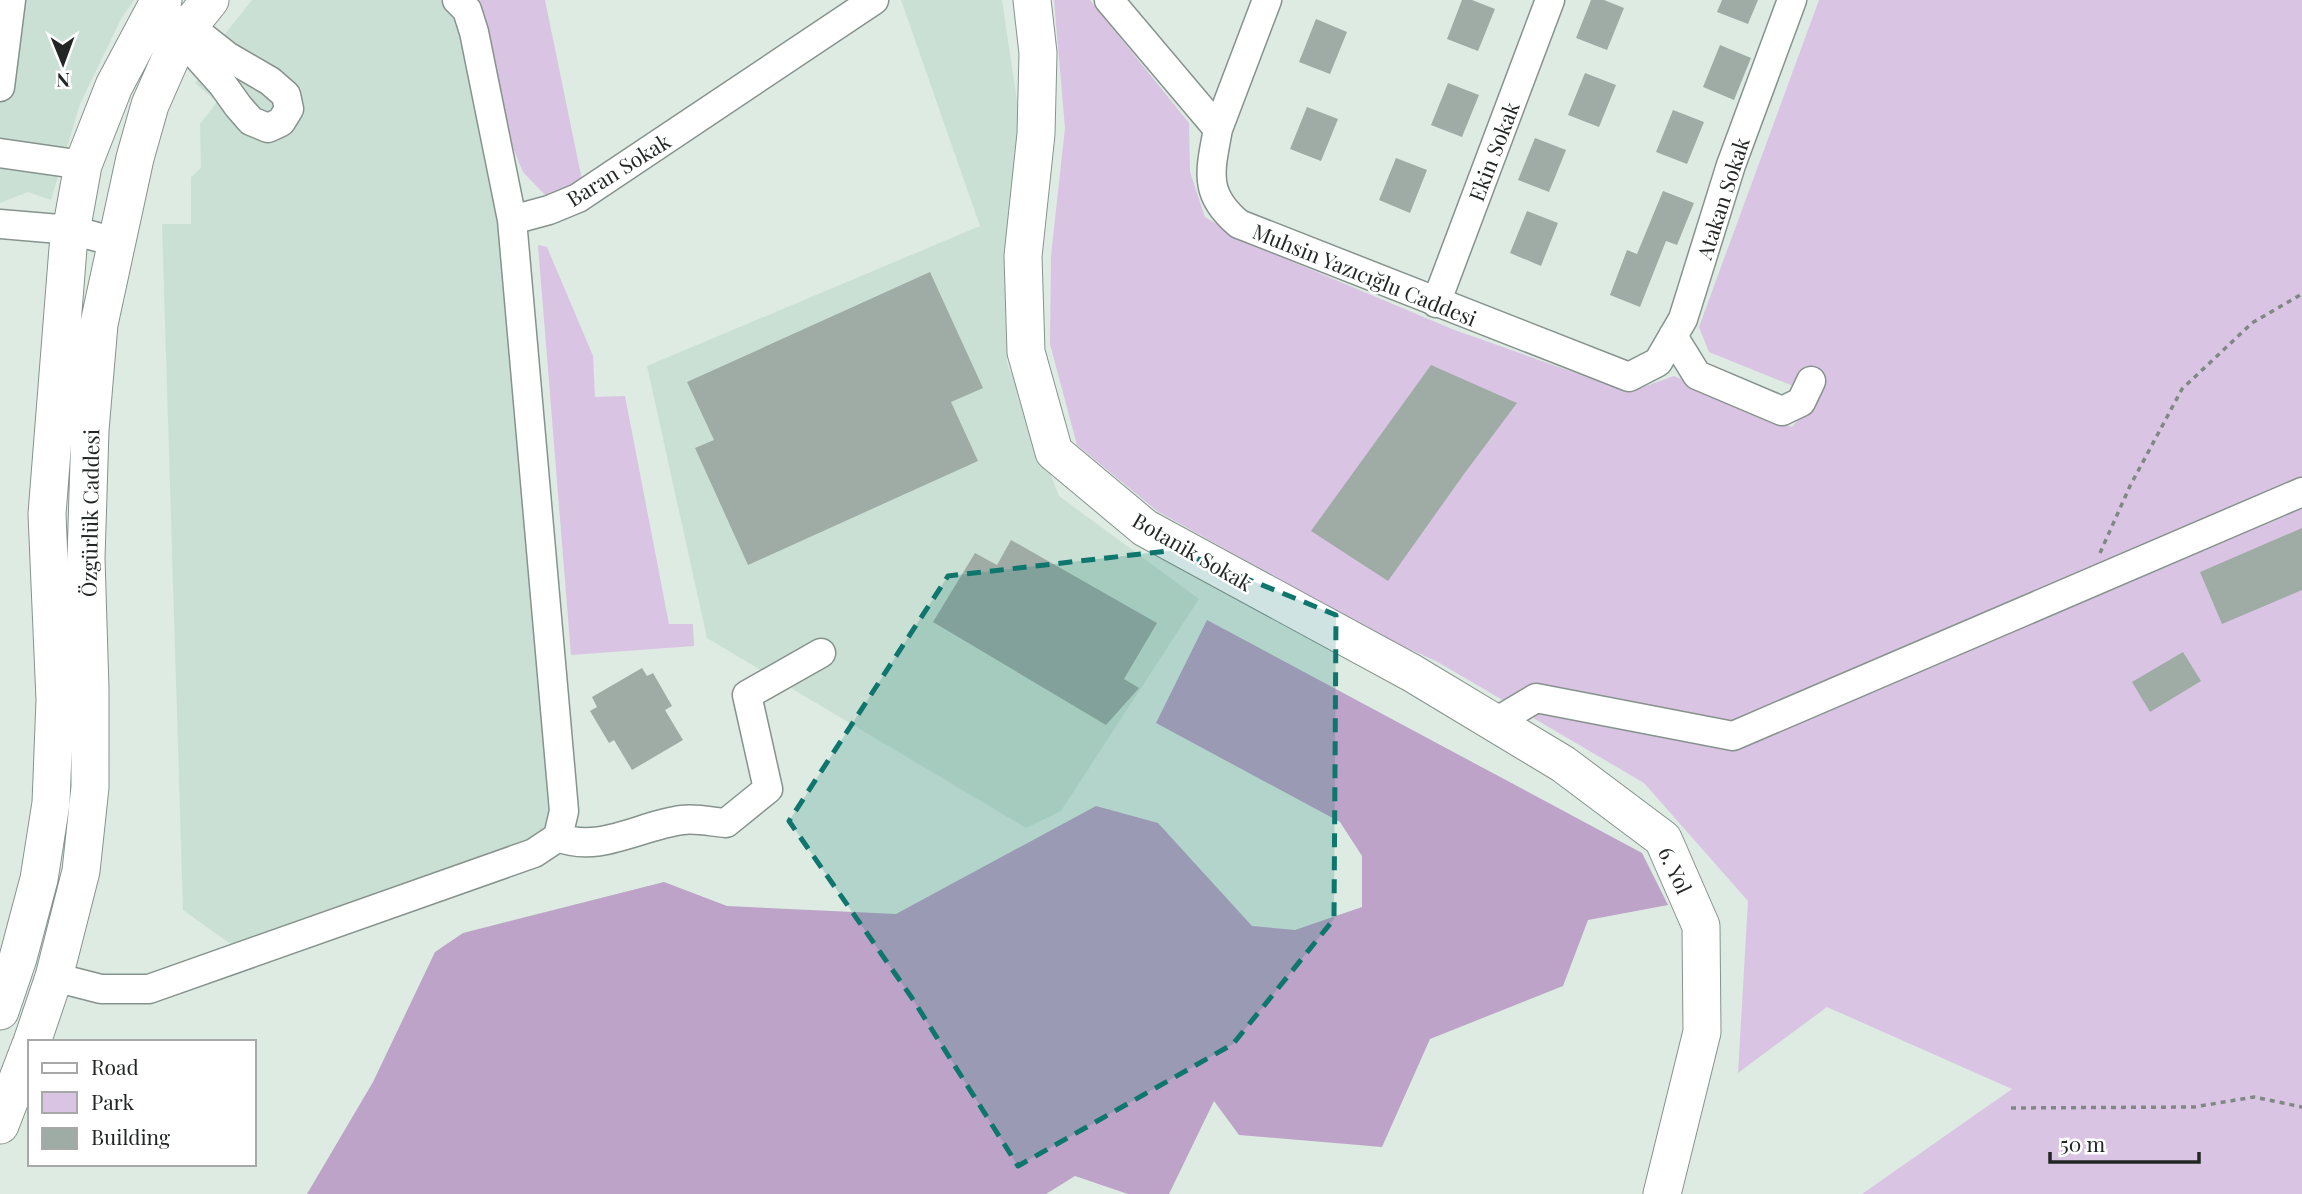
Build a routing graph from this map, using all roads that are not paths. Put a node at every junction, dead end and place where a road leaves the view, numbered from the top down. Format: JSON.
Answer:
{"nodes":[{"id":1,"x":10,"y":0,"type":"edge"},
{"id":2,"x":457,"y":0,"type":"edge"},
{"id":3,"x":874,"y":0,"type":"edge"},
{"id":4,"x":1032,"y":0,"type":"edge"},
{"id":5,"x":1109,"y":0,"type":"edge"},
{"id":6,"x":1267,"y":0,"type":"edge"},
{"id":7,"x":1550,"y":0,"type":"edge"},
{"id":8,"x":1792,"y":0,"type":"edge"},
{"id":9,"x":174,"y":16,"type":"edge"},
{"id":10,"x":0,"y":87,"type":"edge"},
{"id":11,"x":1218,"y":129,"type":"junction"},
{"id":12,"x":0,"y":153,"type":"edge"},
{"id":13,"x":83,"y":165,"type":"junction"},
{"id":14,"x":512,"y":220,"type":"junction"},
{"id":15,"x":0,"y":224,"type":"edge"},
{"id":16,"x":71,"y":230,"type":"junction"},
{"id":17,"x":116,"y":242,"type":"junction"},
{"id":18,"x":1436,"y":303,"type":"junction"},
{"id":19,"x":1673,"y":336,"type":"junction"},
{"id":20,"x":1629,"y":377,"type":"joint"},
{"id":21,"x":1811,"y":381,"type":"dead end"},
{"id":22,"x":2302,"y":492,"type":"edge"},
{"id":23,"x":821,"y":653,"type":"dead end"},
{"id":24,"x":1412,"y":673,"type":"joint"},
{"id":25,"x":1494,"y":723,"type":"junction"},
{"id":26,"x":558,"y":836,"type":"junction"},
{"id":27,"x":54,"y":977,"type":"junction"},
{"id":28,"x":0,"y":1011,"type":"edge"},
{"id":29,"x":33,"y":1040,"type":"edge"},
{"id":30,"x":28,"y":1052,"type":"edge"},
{"id":31,"x":0,"y":1125,"type":"edge"},
{"id":32,"x":1662,"y":1194,"type":"edge"}],
"edges":[{"from":1,"to":10,"type":"street"},
{"from":2,"to":14,"type":"street"},
{"from":3,"to":14,"type":"street","name":"Baran Sokak"},
{"from":4,"to":24,"type":"main road","name":"Botanik Sokak"},
{"from":5,"to":11,"type":"street"},
{"from":6,"to":11,"type":"street","name":"Muhsin Yazıcığlu Caddesi"},
{"from":7,"to":18,"type":"street","name":"Ekin Sokak"},
{"from":8,"to":19,"type":"street","name":"Atakan Sokak"},
{"from":9,"to":13,"type":"main road","name":"Özgürlük Caddesi"},
{"from":9,"to":17,"type":"main road","name":"Özgürlük Caddesi"},
{"from":11,"to":18,"type":"street","name":"Muhsin Yazıcığlu Caddesi"},
{"from":12,"to":13,"type":"street"},
{"from":13,"to":16,"type":"main road","name":"Özgürlük Caddesi"},
{"from":14,"to":26,"type":"street"},
{"from":15,"to":16,"type":"street"},
{"from":16,"to":17,"type":"street"},
{"from":16,"to":28,"type":"main road","name":"Özgürlük Caddesi"},
{"from":17,"to":27,"type":"main road","name":"Özgürlük Caddesi"},
{"from":18,"to":20,"type":"street","name":"Muhsin Yazıcığlu Caddesi"},
{"from":19,"to":20,"type":"street","name":"Atakan Sokak"},
{"from":19,"to":21,"type":"street"},
{"from":22,"to":25,"type":"street"},
{"from":23,"to":26,"type":"street"},
{"from":24,"to":25,"type":"main road","name":"6. Yol"},
{"from":25,"to":32,"type":"main road","name":"6. Yol"},
{"from":26,"to":27,"type":"street"},
{"from":27,"to":29,"type":"main road","name":"Özgürlük Caddesi"},
{"from":30,"to":31,"type":"main road"}]}
